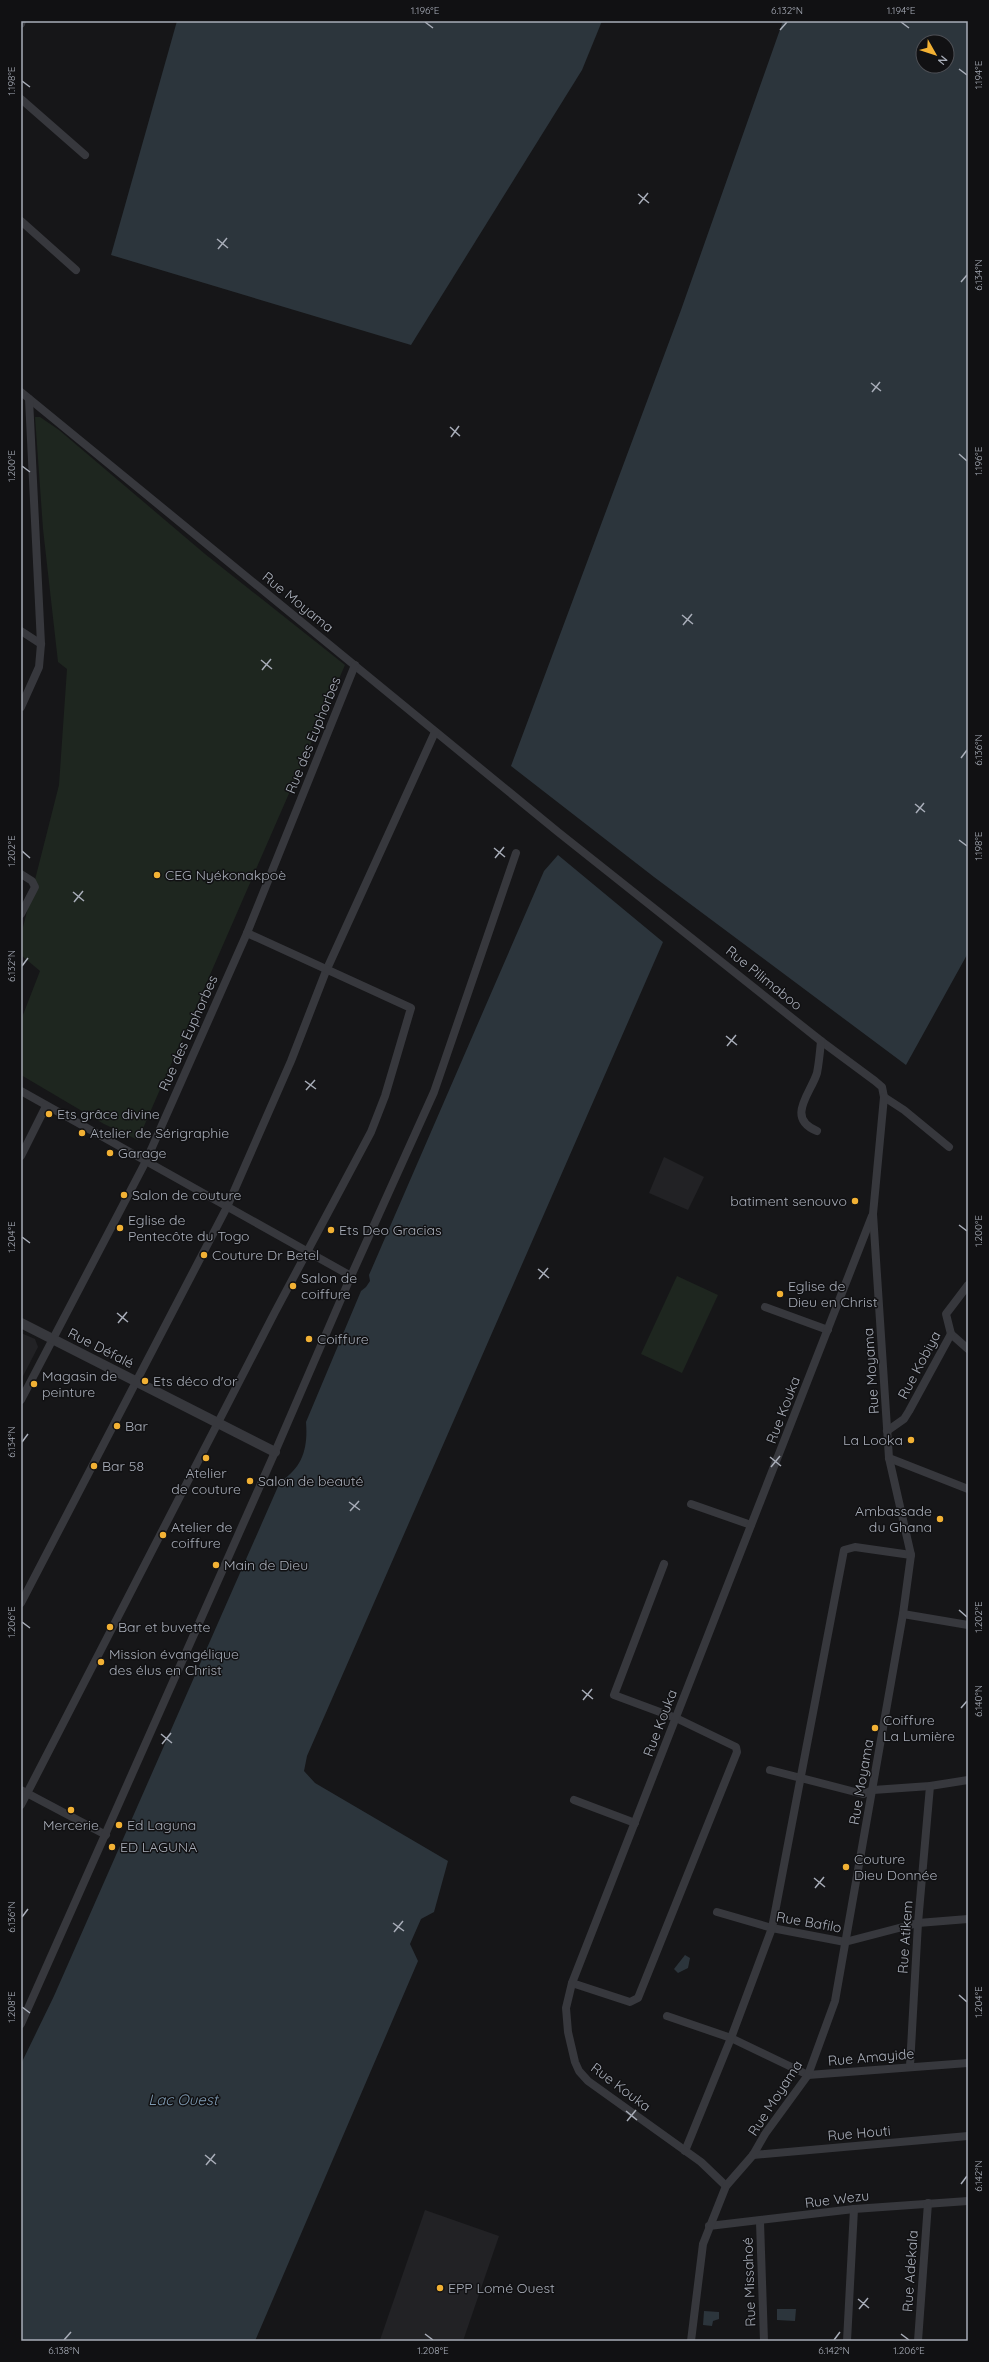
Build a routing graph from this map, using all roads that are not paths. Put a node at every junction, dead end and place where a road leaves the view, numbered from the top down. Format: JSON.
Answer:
{"nodes":[{"id":1,"x":21,"y":99,"type":"edge"},
{"id":2,"x":85,"y":155,"type":"dead end"},
{"id":3,"x":21,"y":222,"type":"edge"},
{"id":4,"x":76,"y":270,"type":"dead end"},
{"id":5,"x":21,"y":392,"type":"edge"},
{"id":6,"x":29,"y":399,"type":"junction"},
{"id":7,"x":21,"y":631,"type":"edge"},
{"id":8,"x":41,"y":644,"type":"junction"},
{"id":9,"x":355,"y":666,"type":"junction"},
{"id":10,"x":21,"y":707,"type":"edge"},
{"id":11,"x":434,"y":732,"type":"junction"},
{"id":12,"x":558,"y":832,"type":"joint"},
{"id":13,"x":516,"y":853,"type":"dead end"},
{"id":14,"x":21,"y":874,"type":"edge"},
{"id":15,"x":21,"y":914,"type":"edge"},
{"id":16,"x":246,"y":933,"type":"junction"},
{"id":17,"x":326,"y":971,"type":"junction"},
{"id":18,"x":822,"y":1041,"type":"junction"},
{"id":19,"x":21,"y":1091,"type":"edge"},
{"id":20,"x":884,"y":1098,"type":"junction"},
{"id":21,"x":46,"y":1106,"type":"junction"},
{"id":22,"x":816,"y":1131,"type":"dead end"},
{"id":23,"x":948,"y":1147,"type":"dead end"},
{"id":24,"x":21,"y":1156,"type":"edge"},
{"id":25,"x":146,"y":1161,"type":"junction"},
{"id":26,"x":227,"y":1207,"type":"junction"},
{"id":27,"x":873,"y":1214,"type":"junction"},
{"id":28,"x":307,"y":1252,"type":"junction"},
{"id":29,"x":351,"y":1276,"type":"junction"},
{"id":30,"x":968,"y":1285,"type":"edge"},
{"id":31,"x":765,"y":1307,"type":"dead end"},
{"id":32,"x":21,"y":1323,"type":"edge"},
{"id":33,"x":828,"y":1330,"type":"junction"},
{"id":34,"x":952,"y":1334,"type":"junction"},
{"id":35,"x":54,"y":1340,"type":"junction"},
{"id":36,"x":968,"y":1349,"type":"edge"},
{"id":37,"x":136,"y":1381,"type":"junction"},
{"id":38,"x":21,"y":1400,"type":"edge"},
{"id":39,"x":219,"y":1423,"type":"junction"},
{"id":40,"x":888,"y":1431,"type":"junction"},
{"id":41,"x":275,"y":1452,"type":"junction"},
{"id":42,"x":889,"y":1458,"type":"junction"},
{"id":43,"x":968,"y":1489,"type":"edge"},
{"id":44,"x":691,"y":1504,"type":"dead end"},
{"id":45,"x":751,"y":1525,"type":"junction"},
{"id":46,"x":911,"y":1554,"type":"junction"},
{"id":47,"x":664,"y":1564,"type":"dead end"},
{"id":48,"x":21,"y":1603,"type":"edge"},
{"id":49,"x":903,"y":1614,"type":"junction"},
{"id":50,"x":968,"y":1625,"type":"edge"},
{"id":51,"x":676,"y":1718,"type":"junction"},
{"id":52,"x":770,"y":1770,"type":"dead end"},
{"id":53,"x":799,"y":1779,"type":"junction"},
{"id":54,"x":968,"y":1780,"type":"edge"},
{"id":55,"x":930,"y":1786,"type":"junction"},
{"id":56,"x":873,"y":1790,"type":"junction"},
{"id":57,"x":24,"y":1791,"type":"edge"},
{"id":58,"x":574,"y":1800,"type":"dead end"},
{"id":59,"x":21,"y":1805,"type":"edge"},
{"id":60,"x":635,"y":1823,"type":"junction"},
{"id":61,"x":106,"y":1835,"type":"junction"},
{"id":62,"x":717,"y":1912,"type":"dead end"},
{"id":63,"x":968,"y":1919,"type":"edge"},
{"id":64,"x":918,"y":1923,"type":"junction"},
{"id":65,"x":772,"y":1928,"type":"junction"},
{"id":66,"x":845,"y":1942,"type":"junction"},
{"id":67,"x":572,"y":1983,"type":"junction"},
{"id":68,"x":668,"y":2016,"type":"dead end"},
{"id":69,"x":21,"y":2024,"type":"edge"},
{"id":70,"x":731,"y":2038,"type":"junction"},
{"id":71,"x":968,"y":2063,"type":"edge"},
{"id":72,"x":910,"y":2066,"type":"junction"},
{"id":73,"x":808,"y":2075,"type":"junction"},
{"id":74,"x":968,"y":2136,"type":"edge"},
{"id":75,"x":685,"y":2151,"type":"junction"},
{"id":76,"x":753,"y":2155,"type":"junction"},
{"id":77,"x":726,"y":2186,"type":"junction"},
{"id":78,"x":968,"y":2201,"type":"edge"},
{"id":79,"x":928,"y":2203,"type":"junction"},
{"id":80,"x":854,"y":2209,"type":"junction"},
{"id":81,"x":760,"y":2222,"type":"junction"},
{"id":82,"x":709,"y":2226,"type":"junction"},
{"id":83,"x":691,"y":2341,"type":"edge"},
{"id":84,"x":764,"y":2341,"type":"edge"},
{"id":85,"x":847,"y":2341,"type":"edge"},
{"id":86,"x":918,"y":2341,"type":"edge"}],
"edges":[{"from":1,"to":2,"type":"street"},
{"from":3,"to":4,"type":"street"},
{"from":5,"to":6,"type":"street","name":"Rue Moyama"},
{"from":6,"to":8,"type":"street"},
{"from":6,"to":9,"type":"street","name":"Rue Moyama"},
{"from":7,"to":8,"type":"street"},
{"from":8,"to":10,"type":"street"},
{"from":9,"to":11,"type":"street","name":"Rue Moyama"},
{"from":9,"to":16,"type":"street","name":"Rue des Euphorbes"},
{"from":11,"to":12,"type":"street","name":"Rue Moyama"},
{"from":11,"to":17,"type":"street"},
{"from":12,"to":18,"type":"street","name":"Rue Pilimaboo"},
{"from":13,"to":29,"type":"street"},
{"from":14,"to":15,"type":"street"},
{"from":16,"to":17,"type":"street"},
{"from":16,"to":25,"type":"street","name":"Rue des Euphorbes"},
{"from":17,"to":26,"type":"street"},
{"from":17,"to":28,"type":"street"},
{"from":18,"to":20,"type":"street","name":"Rue Pilimaboo"},
{"from":18,"to":22,"type":"street"},
{"from":19,"to":21,"type":"street"},
{"from":20,"to":23,"type":"street"},
{"from":20,"to":27,"type":"street","name":"Rue Moyama"},
{"from":21,"to":24,"type":"street"},
{"from":21,"to":25,"type":"street"},
{"from":25,"to":26,"type":"street"},
{"from":25,"to":35,"type":"street","name":"Rue des Euphorbes"},
{"from":26,"to":28,"type":"street"},
{"from":26,"to":37,"type":"street"},
{"from":27,"to":33,"type":"street","name":"Rue Kouka"},
{"from":27,"to":40,"type":"street","name":"Rue Moyama"},
{"from":28,"to":29,"type":"street"},
{"from":28,"to":39,"type":"street"},
{"from":29,"to":41,"type":"street"},
{"from":30,"to":34,"type":"street","name":"Rue Kobiya"},
{"from":31,"to":33,"type":"street"},
{"from":32,"to":35,"type":"street","name":"Rue Défalé"},
{"from":33,"to":45,"type":"street","name":"Rue Kouka"},
{"from":34,"to":36,"type":"street"},
{"from":34,"to":40,"type":"street","name":"Rue Kobiya"},
{"from":35,"to":37,"type":"street","name":"Rue Défalé"},
{"from":35,"to":38,"type":"street","name":"Rue des Euphorbes"},
{"from":37,"to":39,"type":"street","name":"Rue Défalé"},
{"from":37,"to":48,"type":"street"},
{"from":39,"to":41,"type":"street","name":"Rue Défalé"},
{"from":39,"to":57,"type":"street"},
{"from":40,"to":42,"type":"street","name":"Rue Moyama"},
{"from":41,"to":61,"type":"street"},
{"from":42,"to":43,"type":"street"},
{"from":42,"to":46,"type":"street","name":"Rue Moyama"},
{"from":44,"to":45,"type":"street"},
{"from":45,"to":51,"type":"street","name":"Rue Kouka"},
{"from":46,"to":49,"type":"street","name":"Rue Moyama"},
{"from":46,"to":53,"type":"street"},
{"from":47,"to":51,"type":"street"},
{"from":49,"to":50,"type":"street"},
{"from":49,"to":56,"type":"street","name":"Rue Moyama"},
{"from":51,"to":60,"type":"street","name":"Rue Kouka"},
{"from":51,"to":67,"type":"street"},
{"from":52,"to":53,"type":"street"},
{"from":53,"to":56,"type":"street"},
{"from":53,"to":65,"type":"street"},
{"from":54,"to":55,"type":"street"},
{"from":55,"to":56,"type":"street"},
{"from":55,"to":64,"type":"street","name":"Rue Atikem"},
{"from":56,"to":66,"type":"street","name":"Rue Moyama"},
{"from":57,"to":59,"type":"street"},
{"from":57,"to":61,"type":"street"},
{"from":58,"to":60,"type":"street"},
{"from":60,"to":67,"type":"street","name":"Rue Kouka"},
{"from":61,"to":69,"type":"street"},
{"from":62,"to":65,"type":"street","name":"Rue Bafilo"},
{"from":63,"to":64,"type":"street","name":"Rue Bafilo"},
{"from":64,"to":66,"type":"street","name":"Rue Bafilo"},
{"from":64,"to":72,"type":"street","name":"Rue Atikem"},
{"from":65,"to":66,"type":"street","name":"Rue Bafilo"},
{"from":65,"to":70,"type":"street"},
{"from":66,"to":73,"type":"street","name":"Rue Moyama"},
{"from":67,"to":75,"type":"street","name":"Rue Kouka"},
{"from":68,"to":70,"type":"street"},
{"from":70,"to":73,"type":"street"},
{"from":70,"to":75,"type":"street"},
{"from":71,"to":72,"type":"street","name":"Rue Amayide"},
{"from":72,"to":73,"type":"street","name":"Rue Amayide"},
{"from":73,"to":76,"type":"street","name":"Rue Moyama"},
{"from":74,"to":76,"type":"street","name":"Rue Houti"},
{"from":75,"to":77,"type":"street","name":"Rue Kouka"},
{"from":76,"to":77,"type":"street","name":"Rue Moyama"},
{"from":77,"to":82,"type":"street","name":"Rue Moyama"},
{"from":78,"to":79,"type":"street","name":"Rue Wezu"},
{"from":79,"to":80,"type":"street","name":"Rue Wezu"},
{"from":79,"to":86,"type":"street","name":"Rue Adekala"},
{"from":80,"to":81,"type":"street","name":"Rue Wezu"},
{"from":80,"to":85,"type":"street"},
{"from":81,"to":82,"type":"street","name":"Rue Wezu"},
{"from":81,"to":84,"type":"street","name":"Rue Missahoé"},
{"from":82,"to":83,"type":"street","name":"Rue Moyama"}]}
